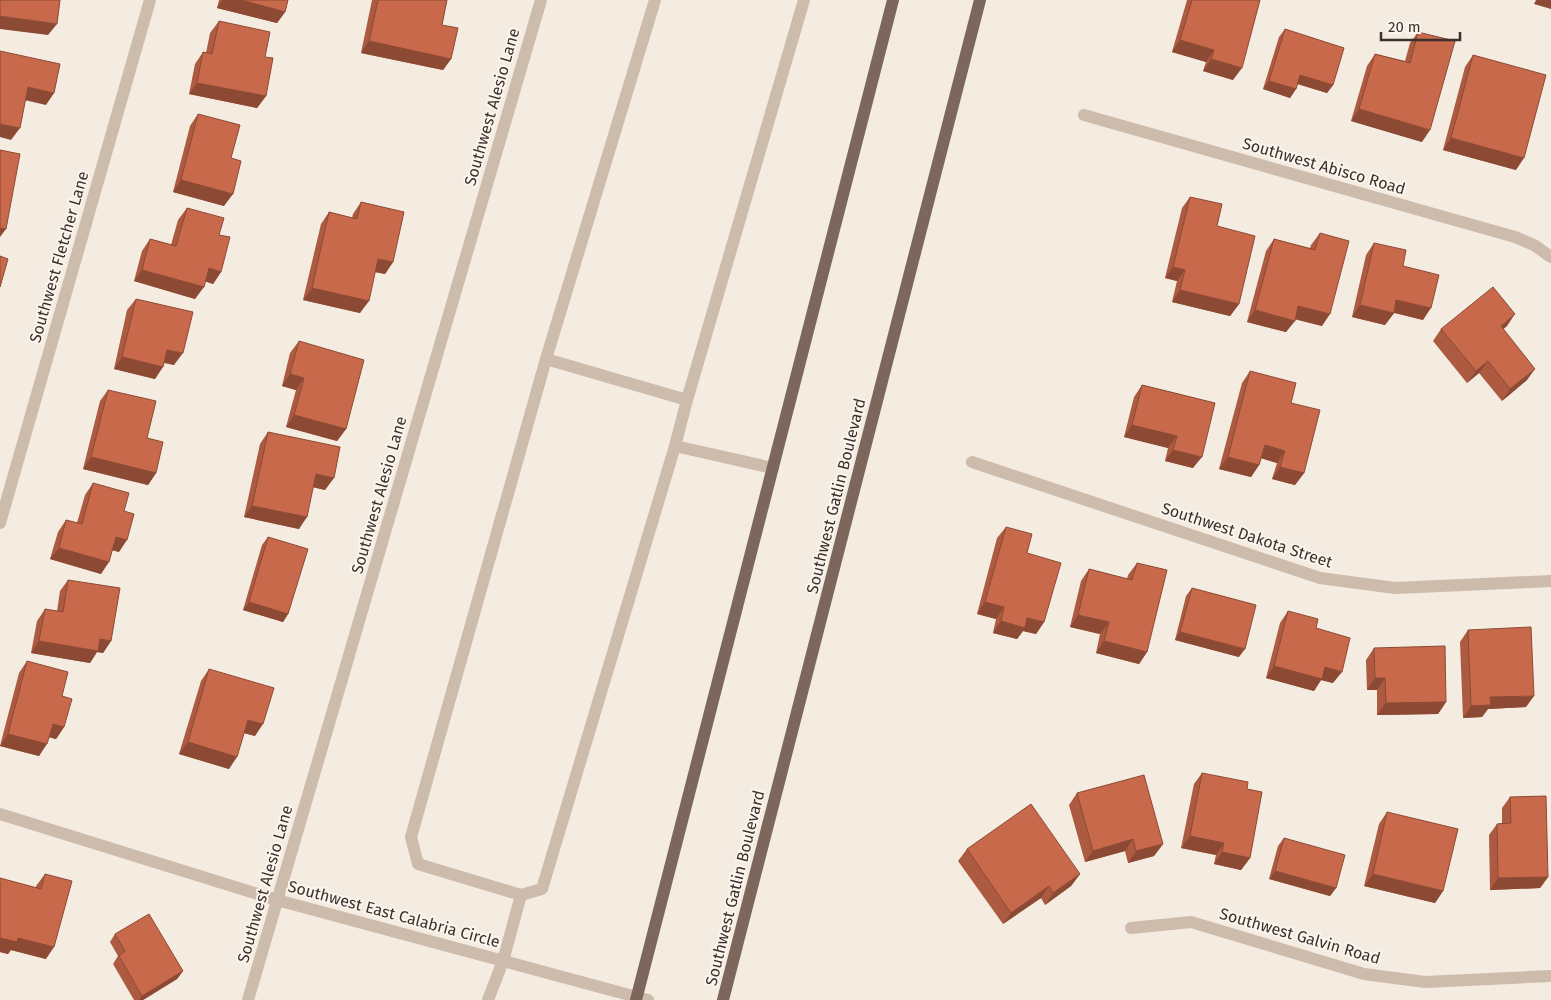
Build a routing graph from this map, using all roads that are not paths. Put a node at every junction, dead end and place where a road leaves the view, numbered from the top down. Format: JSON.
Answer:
{"nodes":[{"id":1,"x":150,"y":0,"type":"edge"},
{"id":2,"x":541,"y":0,"type":"edge"},
{"id":3,"x":655,"y":0,"type":"edge"},
{"id":4,"x":804,"y":0,"type":"edge"},
{"id":5,"x":893,"y":0,"type":"edge"},
{"id":6,"x":980,"y":0,"type":"edge"},
{"id":7,"x":1084,"y":115,"type":"dead end"},
{"id":8,"x":1551,"y":257,"type":"edge"},
{"id":9,"x":546,"y":359,"type":"junction"},
{"id":10,"x":687,"y":400,"type":"junction"},
{"id":11,"x":675,"y":446,"type":"junction"},
{"id":12,"x":972,"y":462,"type":"dead end"},
{"id":13,"x":773,"y":468,"type":"junction"},
{"id":14,"x":0,"y":522,"type":"edge"},
{"id":15,"x":1551,"y":581,"type":"edge"},
{"id":16,"x":0,"y":814,"type":"edge"},
{"id":17,"x":521,"y":896,"type":"junction"},
{"id":18,"x":277,"y":900,"type":"junction"},
{"id":19,"x":1132,"y":928,"type":"dead end"},
{"id":20,"x":503,"y":961,"type":"junction"},
{"id":21,"x":1551,"y":976,"type":"edge"},
{"id":22,"x":641,"y":999,"type":"edge"},
{"id":23,"x":248,"y":1000,"type":"edge"},
{"id":24,"x":488,"y":1000,"type":"edge"},
{"id":25,"x":723,"y":1000,"type":"edge"}],
"edges":[{"from":1,"to":14,"type":"street","name":"Southwest Fletcher Lane"},
{"from":2,"to":18,"type":"street","name":"Southwest Alesio Lane"},
{"from":3,"to":9,"type":"street"},
{"from":4,"to":10,"type":"street"},
{"from":5,"to":13,"type":"main road"},
{"from":6,"to":25,"type":"main road","name":"Southwest Gatlin Boulevard"},
{"from":7,"to":8,"type":"street","name":"Southwest Abisco Road"},
{"from":9,"to":10,"type":"street"},
{"from":9,"to":17,"type":"street"},
{"from":10,"to":11,"type":"street"},
{"from":11,"to":13,"type":"street"},
{"from":11,"to":17,"type":"street"},
{"from":12,"to":15,"type":"street","name":"Southwest Dakota Street"},
{"from":13,"to":22,"type":"main road"},
{"from":16,"to":18,"type":"street","name":"Southwest East Calabria Circle"},
{"from":17,"to":20,"type":"street"},
{"from":18,"to":20,"type":"street","name":"Southwest East Calabria Circle"},
{"from":18,"to":23,"type":"street","name":"Southwest Alesio Lane"},
{"from":19,"to":21,"type":"street","name":"Southwest Galvin Road"},
{"from":20,"to":22,"type":"street","name":"Southwest East Calabria Circle"},
{"from":20,"to":24,"type":"street"}]}
